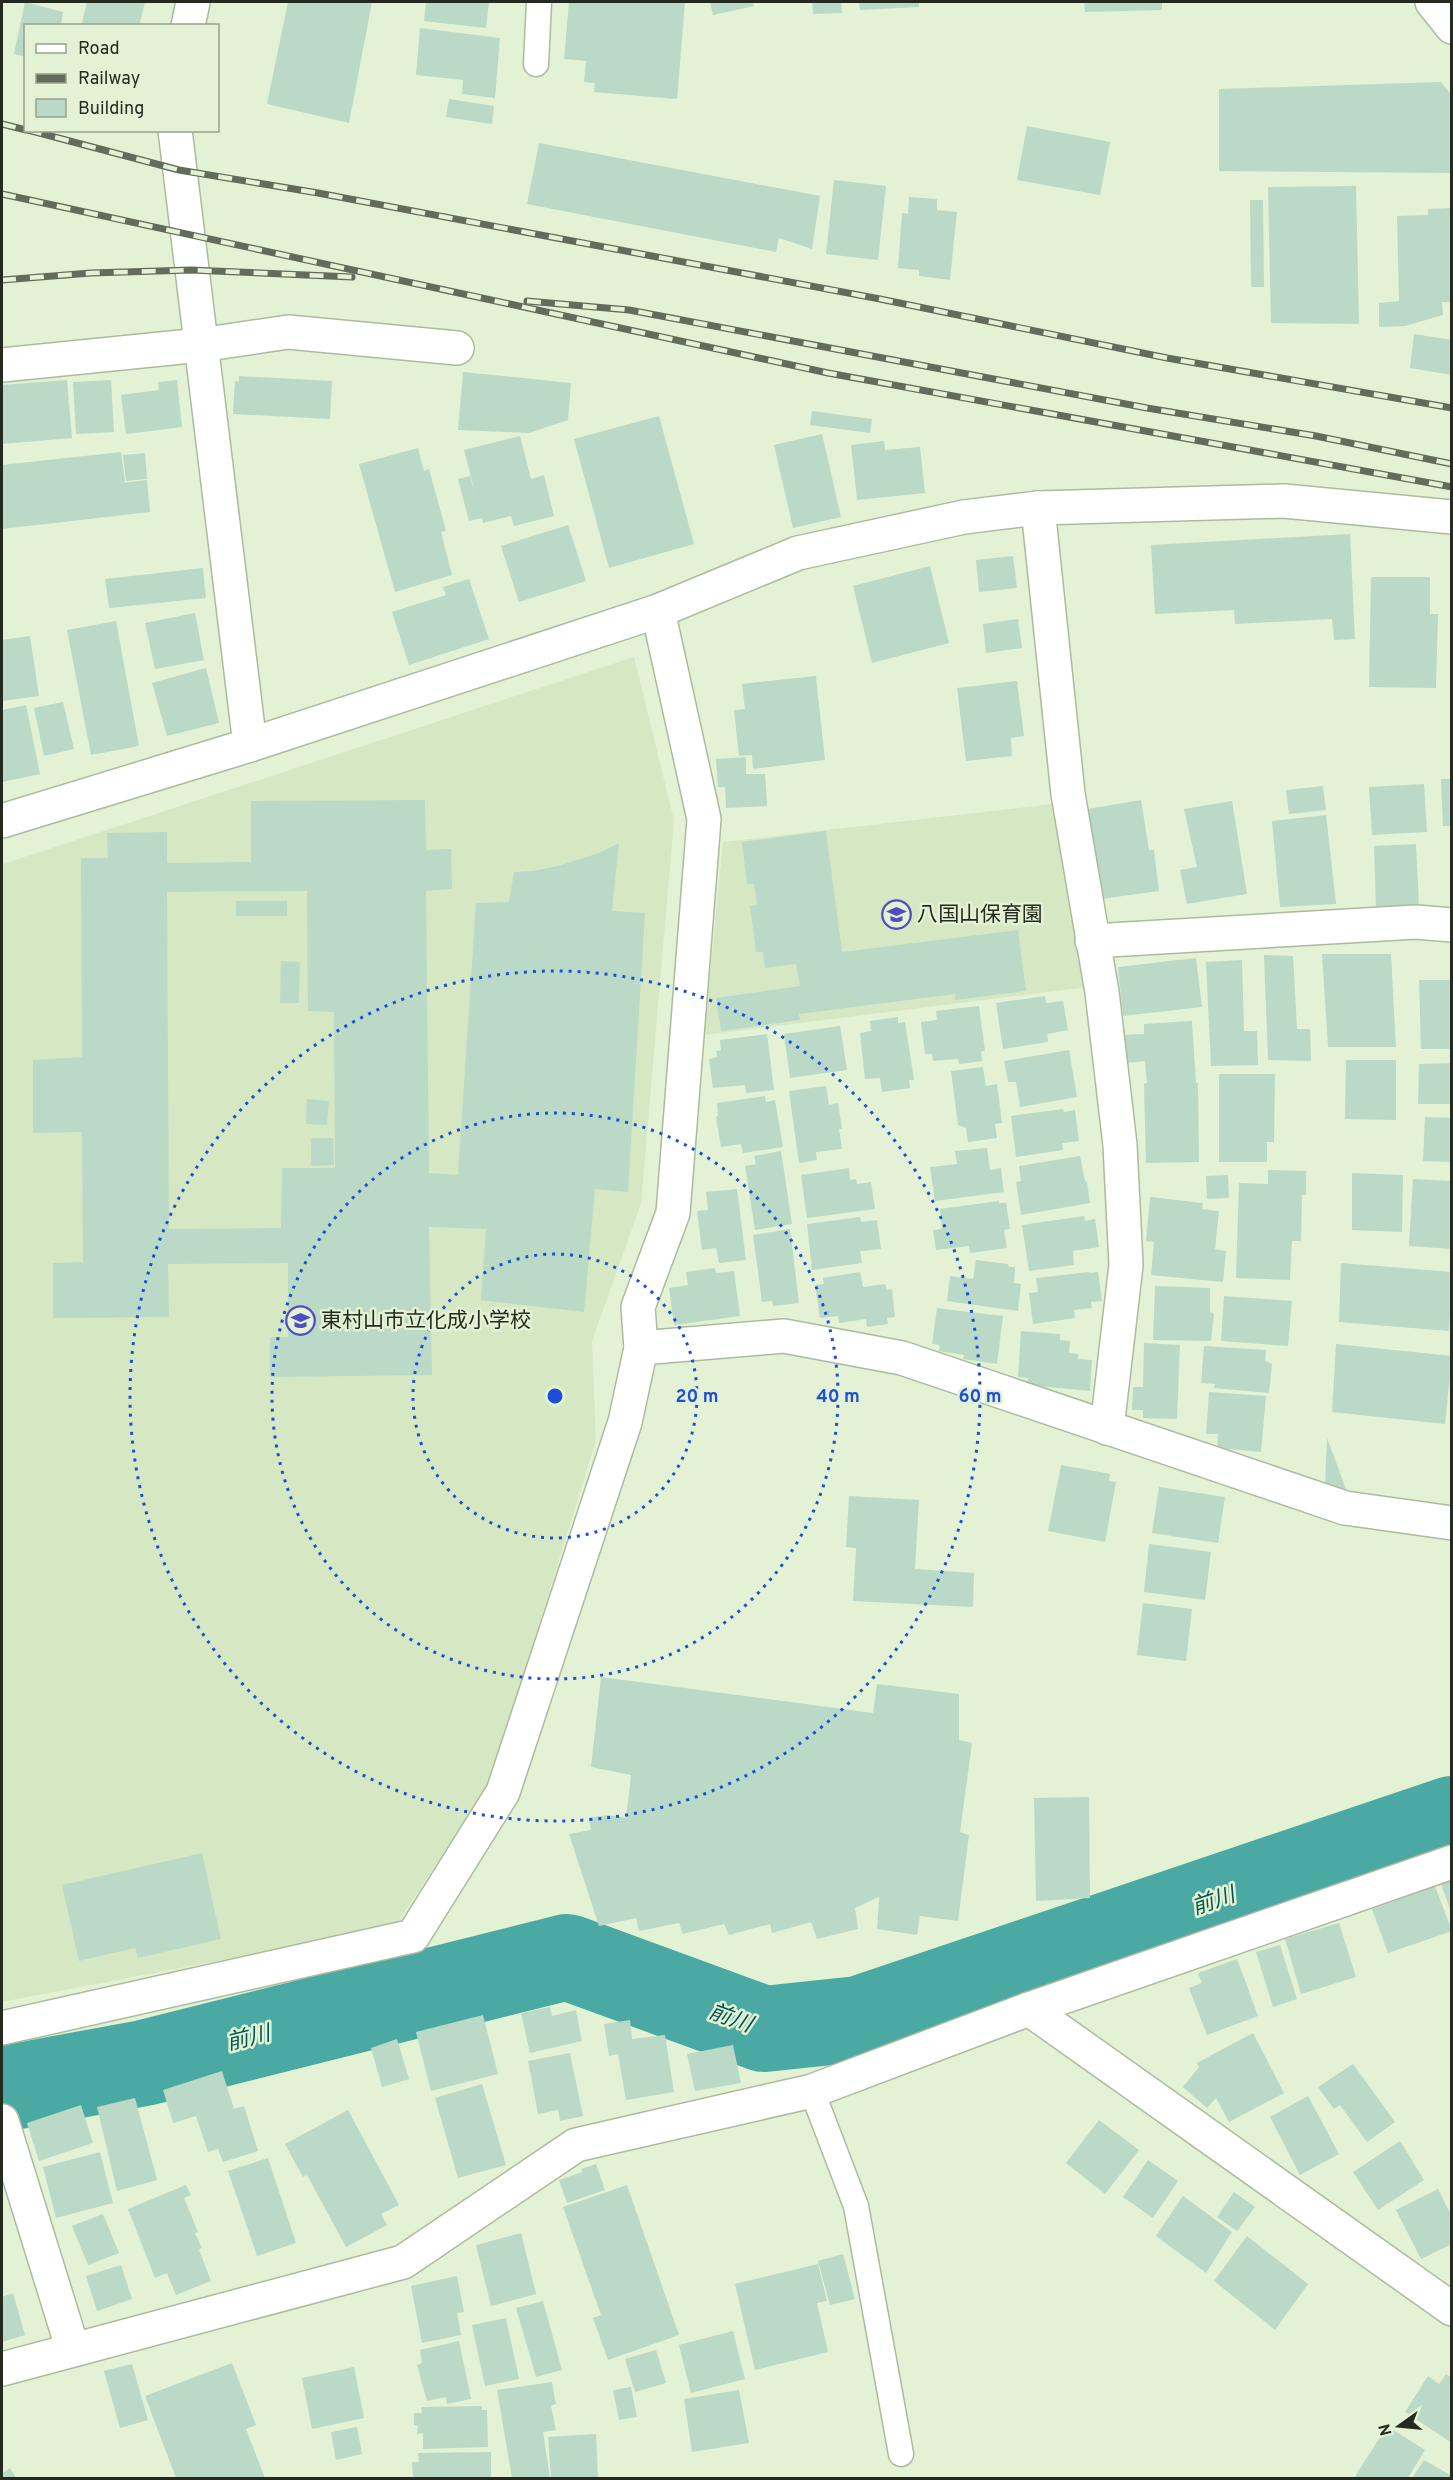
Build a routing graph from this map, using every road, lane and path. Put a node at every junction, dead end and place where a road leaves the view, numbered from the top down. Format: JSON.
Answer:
{"nodes":[{"id":1,"x":193,"y":2,"type":"edge"},
{"id":2,"x":539,"y":2,"type":"edge"},
{"id":3,"x":1432,"y":2,"type":"edge"},
{"id":4,"x":188,"y":24,"type":"edge"},
{"id":5,"x":1452,"y":27,"type":"edge"},
{"id":6,"x":536,"y":64,"type":"dead end"},
{"id":7,"x":175,"y":132,"type":"edge"},
{"id":8,"x":201,"y":345,"type":"junction"},
{"id":9,"x":457,"y":348,"type":"dead end"},
{"id":10,"x":2,"y":365,"type":"edge"},
{"id":11,"x":1038,"y":508,"type":"junction"},
{"id":12,"x":1452,"y":517,"type":"edge"},
{"id":13,"x":658,"y":610,"type":"junction"},
{"id":14,"x":250,"y":745,"type":"junction"},
{"id":15,"x":2,"y":821,"type":"edge"},
{"id":16,"x":1452,"y":925,"type":"edge"},
{"id":17,"x":1092,"y":940,"type":"junction"},
{"id":18,"x":641,"y":1348,"type":"junction"},
{"id":19,"x":1107,"y":1428,"type":"junction"},
{"id":20,"x":1452,"y":1523,"type":"edge"},
{"id":21,"x":1452,"y":1862,"type":"edge"},
{"id":22,"x":1029,"y":2009,"type":"junction"},
{"id":23,"x":2,"y":2028,"type":"edge"},
{"id":24,"x":812,"y":2091,"type":"junction"},
{"id":25,"x":2,"y":2121,"type":"edge"},
{"id":26,"x":1452,"y":2309,"type":"edge"},
{"id":27,"x":73,"y":2350,"type":"junction"},
{"id":28,"x":2,"y":2369,"type":"edge"},
{"id":29,"x":901,"y":2454,"type":"dead end"}],
"edges":[{"from":1,"to":4,"type":"street"},
{"from":2,"to":6,"type":"lane"},
{"from":3,"to":5,"type":"street"},
{"from":7,"to":8,"type":"street"},
{"from":8,"to":9,"type":"street"},
{"from":8,"to":10,"type":"street"},
{"from":8,"to":14,"type":"street"},
{"from":11,"to":12,"type":"street"},
{"from":11,"to":13,"type":"street"},
{"from":11,"to":17,"type":"street"},
{"from":13,"to":14,"type":"street"},
{"from":13,"to":18,"type":"street"},
{"from":14,"to":15,"type":"street"},
{"from":16,"to":17,"type":"street"},
{"from":17,"to":19,"type":"street"},
{"from":18,"to":19,"type":"street"},
{"from":18,"to":23,"type":"street"},
{"from":19,"to":20,"type":"street"},
{"from":21,"to":22,"type":"street"},
{"from":22,"to":24,"type":"street"},
{"from":22,"to":26,"type":"street"},
{"from":24,"to":27,"type":"street"},
{"from":24,"to":29,"type":"lane"},
{"from":25,"to":27,"type":"street"},
{"from":27,"to":28,"type":"street"}]}
